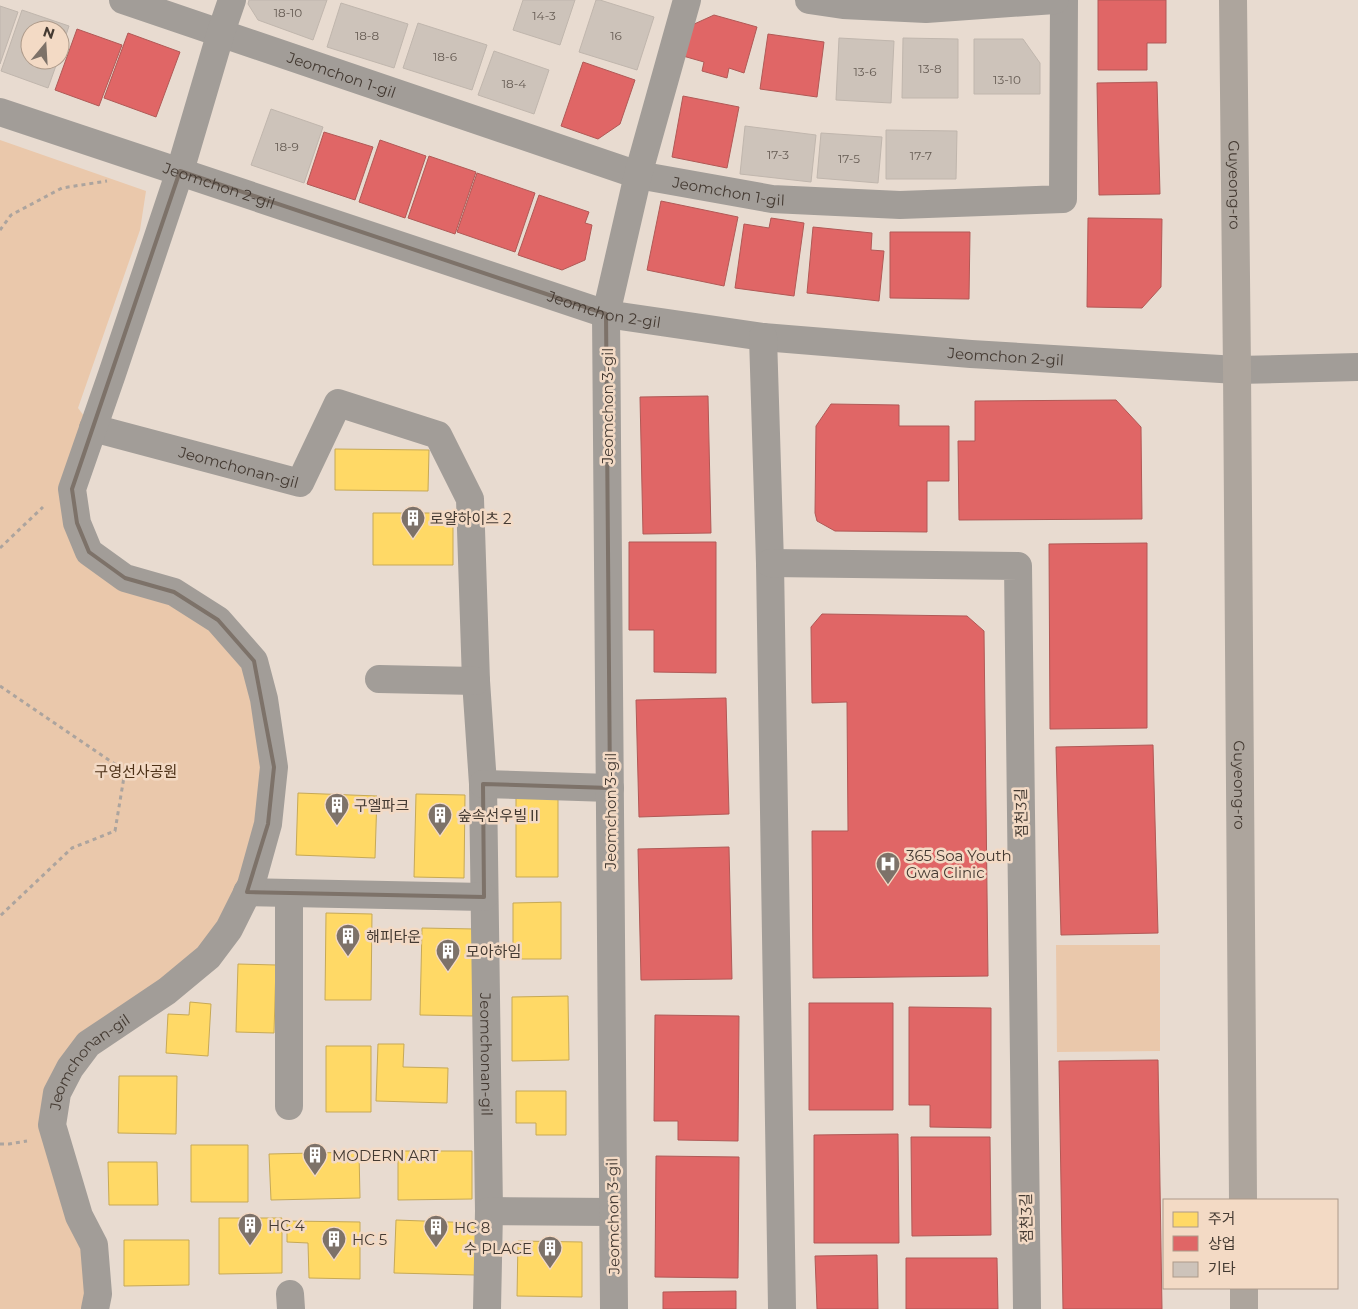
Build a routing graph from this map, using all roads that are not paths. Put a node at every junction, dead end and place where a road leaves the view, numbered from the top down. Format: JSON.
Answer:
{"nodes":[{"id":1,"x":124,"y":0,"type":"edge"},
{"id":2,"x":232,"y":0,"type":"edge"},
{"id":3,"x":687,"y":0,"type":"edge"},
{"id":4,"x":809,"y":0,"type":"edge"},
{"id":5,"x":1054,"y":0,"type":"edge"},
{"id":6,"x":1064,"y":0,"type":"edge"},
{"id":7,"x":1233,"y":0,"type":"edge"},
{"id":8,"x":221,"y":32,"type":"junction"},
{"id":9,"x":0,"y":112,"type":"edge"},
{"id":10,"x":180,"y":171,"type":"junction"},
{"id":11,"x":638,"y":175,"type":"junction"},
{"id":12,"x":606,"y":314,"type":"junction"},
{"id":13,"x":762,"y":337,"type":"junction"},
{"id":14,"x":1358,"y":367,"type":"edge"},
{"id":15,"x":1237,"y":370,"type":"junction"},
{"id":16,"x":93,"y":428,"type":"junction"},
{"id":17,"x":770,"y":563,"type":"junction"},
{"id":18,"x":379,"y":679,"type":"dead end"},
{"id":19,"x":476,"y":681,"type":"junction"},
{"id":20,"x":483,"y":784,"type":"junction"},
{"id":21,"x":610,"y":788,"type":"junction"},
{"id":22,"x":247,"y":892,"type":"junction"},
{"id":23,"x":289,"y":893,"type":"junction"},
{"id":24,"x":484,"y":896,"type":"junction"},
{"id":25,"x":289,"y":1106,"type":"dead end"},
{"id":26,"x":1243,"y":1199,"type":"edge"},
{"id":27,"x":489,"y":1211,"type":"junction"},
{"id":28,"x":612,"y":1212,"type":"junction"},
{"id":29,"x":1244,"y":1289,"type":"edge"},
{"id":30,"x":96,"y":1309,"type":"edge"},
{"id":31,"x":487,"y":1309,"type":"edge"},
{"id":32,"x":614,"y":1309,"type":"edge"},
{"id":33,"x":782,"y":1309,"type":"edge"},
{"id":34,"x":1027,"y":1309,"type":"edge"},
{"id":35,"x":1244,"y":1309,"type":"edge"}],
"edges":[{"from":1,"to":8,"type":"street","name":"Jeomchon 1-gil"},
{"from":2,"to":8,"type":"street"},
{"from":3,"to":11,"type":"street","name":"Jeomchon 3-gil"},
{"from":4,"to":5,"type":"street"},
{"from":6,"to":11,"type":"street","name":"Jeomchon 1-gil"},
{"from":7,"to":15,"type":"main road","name":"Guyeong-ro"},
{"from":8,"to":10,"type":"street","name":"Jeomchonan-gil"},
{"from":8,"to":11,"type":"street","name":"Jeomchon 1-gil"},
{"from":9,"to":10,"type":"street","name":"Jeomchon 2-gil"},
{"from":10,"to":12,"type":"street","name":"Jeomchon 2-gil"},
{"from":10,"to":16,"type":"street","name":"Jeomchonan-gil"},
{"from":11,"to":12,"type":"street","name":"Jeomchon 3-gil"},
{"from":12,"to":13,"type":"street","name":"Jeomchon 2-gil"},
{"from":12,"to":21,"type":"street","name":"Jeomchon 3-gil"},
{"from":13,"to":15,"type":"street","name":"Jeomchon 2-gil"},
{"from":13,"to":17,"type":"street"},
{"from":14,"to":15,"type":"street"},
{"from":15,"to":26,"type":"main road","name":"Guyeong-ro"},
{"from":16,"to":19,"type":"street","name":"Jeomchonan-gil"},
{"from":16,"to":22,"type":"street","name":"Jeomchonan-gil"},
{"from":17,"to":33,"type":"street"},
{"from":17,"to":34,"type":"street","name":"점천3길"},
{"from":18,"to":19,"type":"street"},
{"from":19,"to":20,"type":"street","name":"Jeomchonan-gil"},
{"from":20,"to":21,"type":"street"},
{"from":20,"to":24,"type":"street","name":"Jeomchonan-gil"},
{"from":21,"to":28,"type":"street","name":"Jeomchon 3-gil"},
{"from":22,"to":23,"type":"street"},
{"from":22,"to":30,"type":"street","name":"Jeomchonan-gil"},
{"from":23,"to":24,"type":"street"},
{"from":23,"to":25,"type":"street"},
{"from":24,"to":27,"type":"street","name":"Jeomchonan-gil"},
{"from":27,"to":28,"type":"street"},
{"from":27,"to":31,"type":"street","name":"Jeomchonan-gil"},
{"from":28,"to":32,"type":"street","name":"Jeomchon 3-gil"},
{"from":29,"to":35,"type":"main road"}]}
